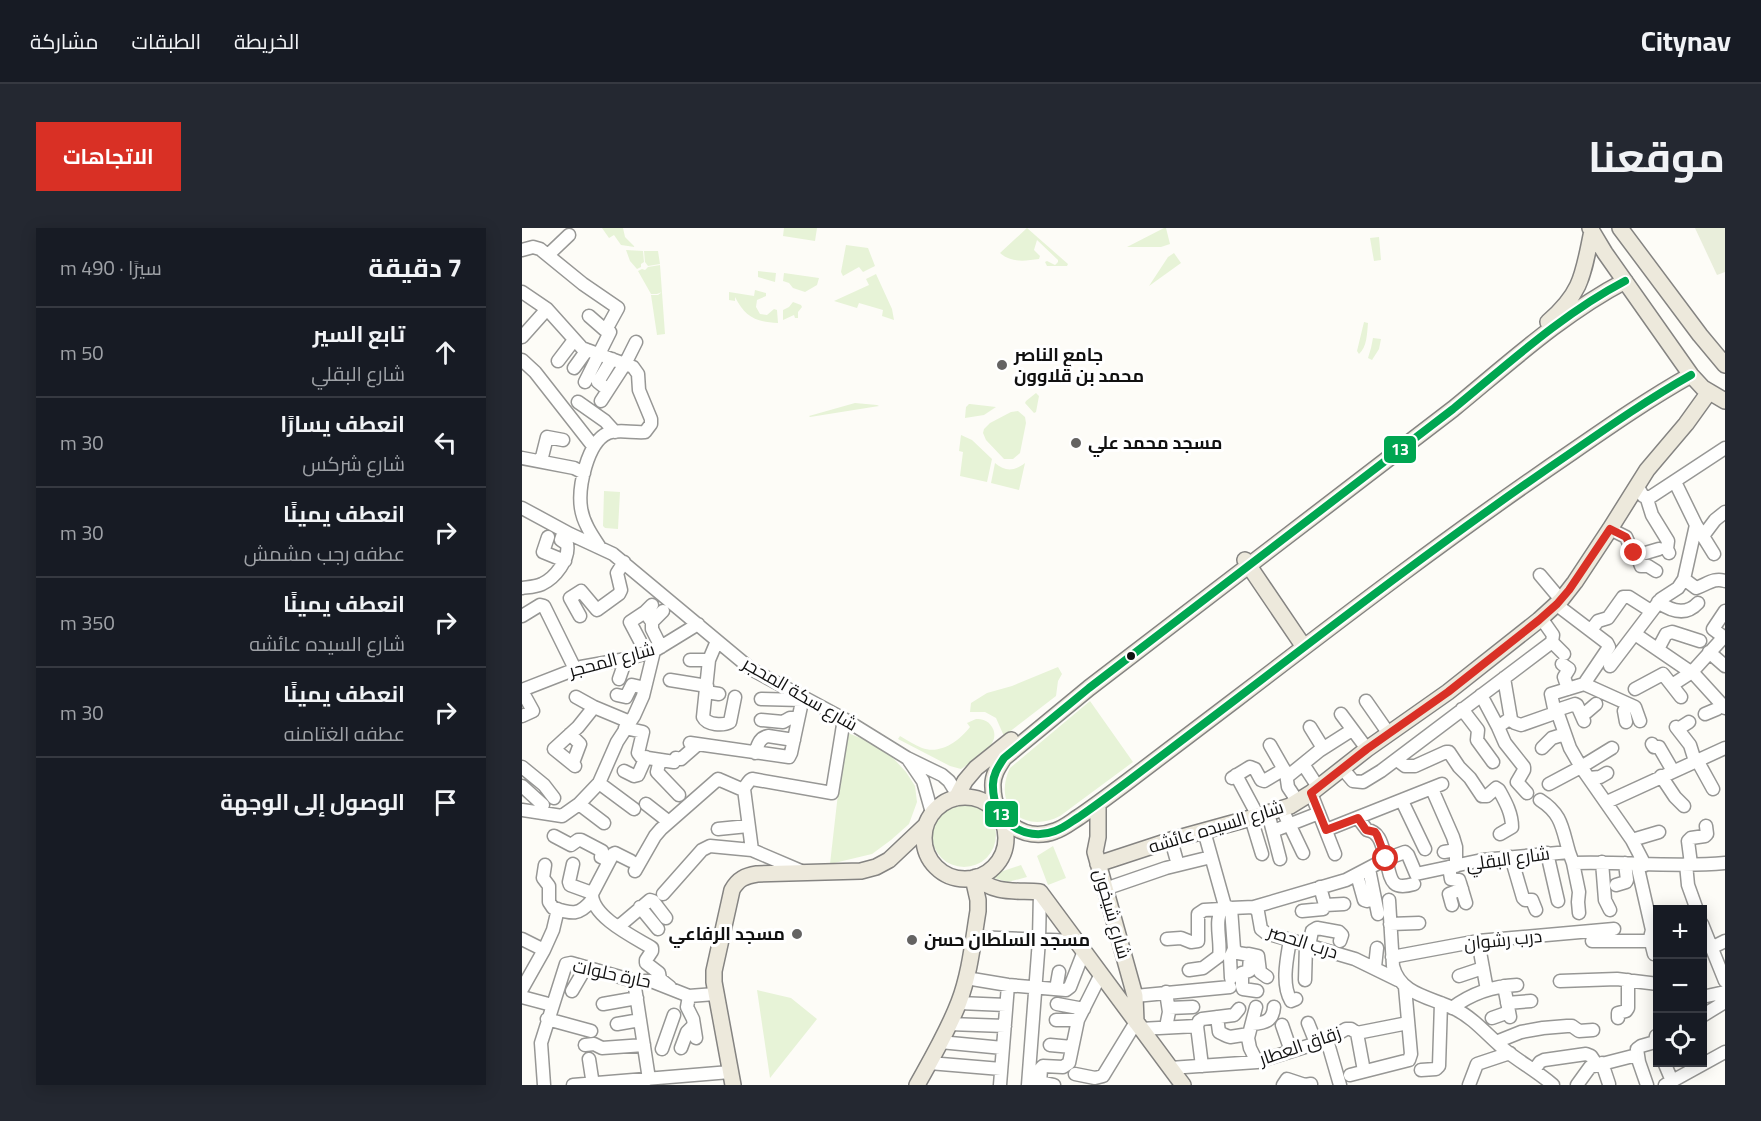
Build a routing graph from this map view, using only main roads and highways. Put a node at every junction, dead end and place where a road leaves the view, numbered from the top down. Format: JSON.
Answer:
{"nodes":[{"id":1,"x":1620,"y":228,"type":"edge"},
{"id":2,"x":1591,"y":229,"type":"edge"},
{"id":3,"x":1625,"y":281,"type":"junction"},
{"id":4,"x":1723,"y":358,"type":"edge"},
{"id":5,"x":1691,"y":375,"type":"junction"},
{"id":6,"x":1709,"y":392,"type":"junction"},
{"id":7,"x":1725,"y":401,"type":"edge"},
{"id":8,"x":1247,"y":563,"type":"junction"},
{"id":9,"x":1304,"y":647,"type":"junction"},
{"id":10,"x":956,"y":798,"type":"junction"},
{"id":11,"x":1098,"y":804,"type":"junction"},
{"id":12,"x":1002,"y":817,"type":"junction"},
{"id":13,"x":929,"y":819,"type":"junction"},
{"id":14,"x":1098,"y":864,"type":"junction"},
{"id":15,"x":974,"y":878,"type":"junction"},
{"id":16,"x":1002,"y":890,"type":"junction"},
{"id":17,"x":978,"y":911,"type":"junction"},
{"id":18,"x":1138,"y":1026,"type":"junction"},
{"id":19,"x":732,"y":1078,"type":"edge"},
{"id":20,"x":922,"y":1084,"type":"edge"},
{"id":21,"x":1183,"y":1085,"type":"edge"}],
"edges":[{"from":1,"to":4,"type":"main road"},
{"from":2,"to":3,"type":"main road"},
{"from":2,"to":8,"type":"main road"},
{"from":3,"to":5,"type":"main road"},
{"from":3,"to":8,"type":"main road"},
{"from":5,"to":6,"type":"main road"},
{"from":5,"to":9,"type":"main road"},
{"from":6,"to":7,"type":"main road"},
{"from":6,"to":14,"type":"main road","name":"شارع السيده عائشه"},
{"from":8,"to":9,"type":"main road"},
{"from":8,"to":10,"type":"main road"},
{"from":8,"to":12,"type":"main road"},
{"from":9,"to":11,"type":"main road"},
{"from":10,"to":12,"type":"main road"},
{"from":10,"to":13,"type":"main road"},
{"from":11,"to":12,"type":"main road"},
{"from":11,"to":14,"type":"main road","name":"شارع شيخون"},
{"from":12,"to":15,"type":"main road"},
{"from":13,"to":15,"type":"main road"},
{"from":13,"to":19,"type":"main road"},
{"from":14,"to":18,"type":"main road","name":"شارع شيخون"},
{"from":15,"to":16,"type":"main road"},
{"from":15,"to":17,"type":"main road"},
{"from":16,"to":17,"type":"main road"},
{"from":16,"to":18,"type":"main road","name":"شارع شيخون"},
{"from":17,"to":20,"type":"main road"},
{"from":18,"to":21,"type":"main road","name":"شارع شيخون"}]}
